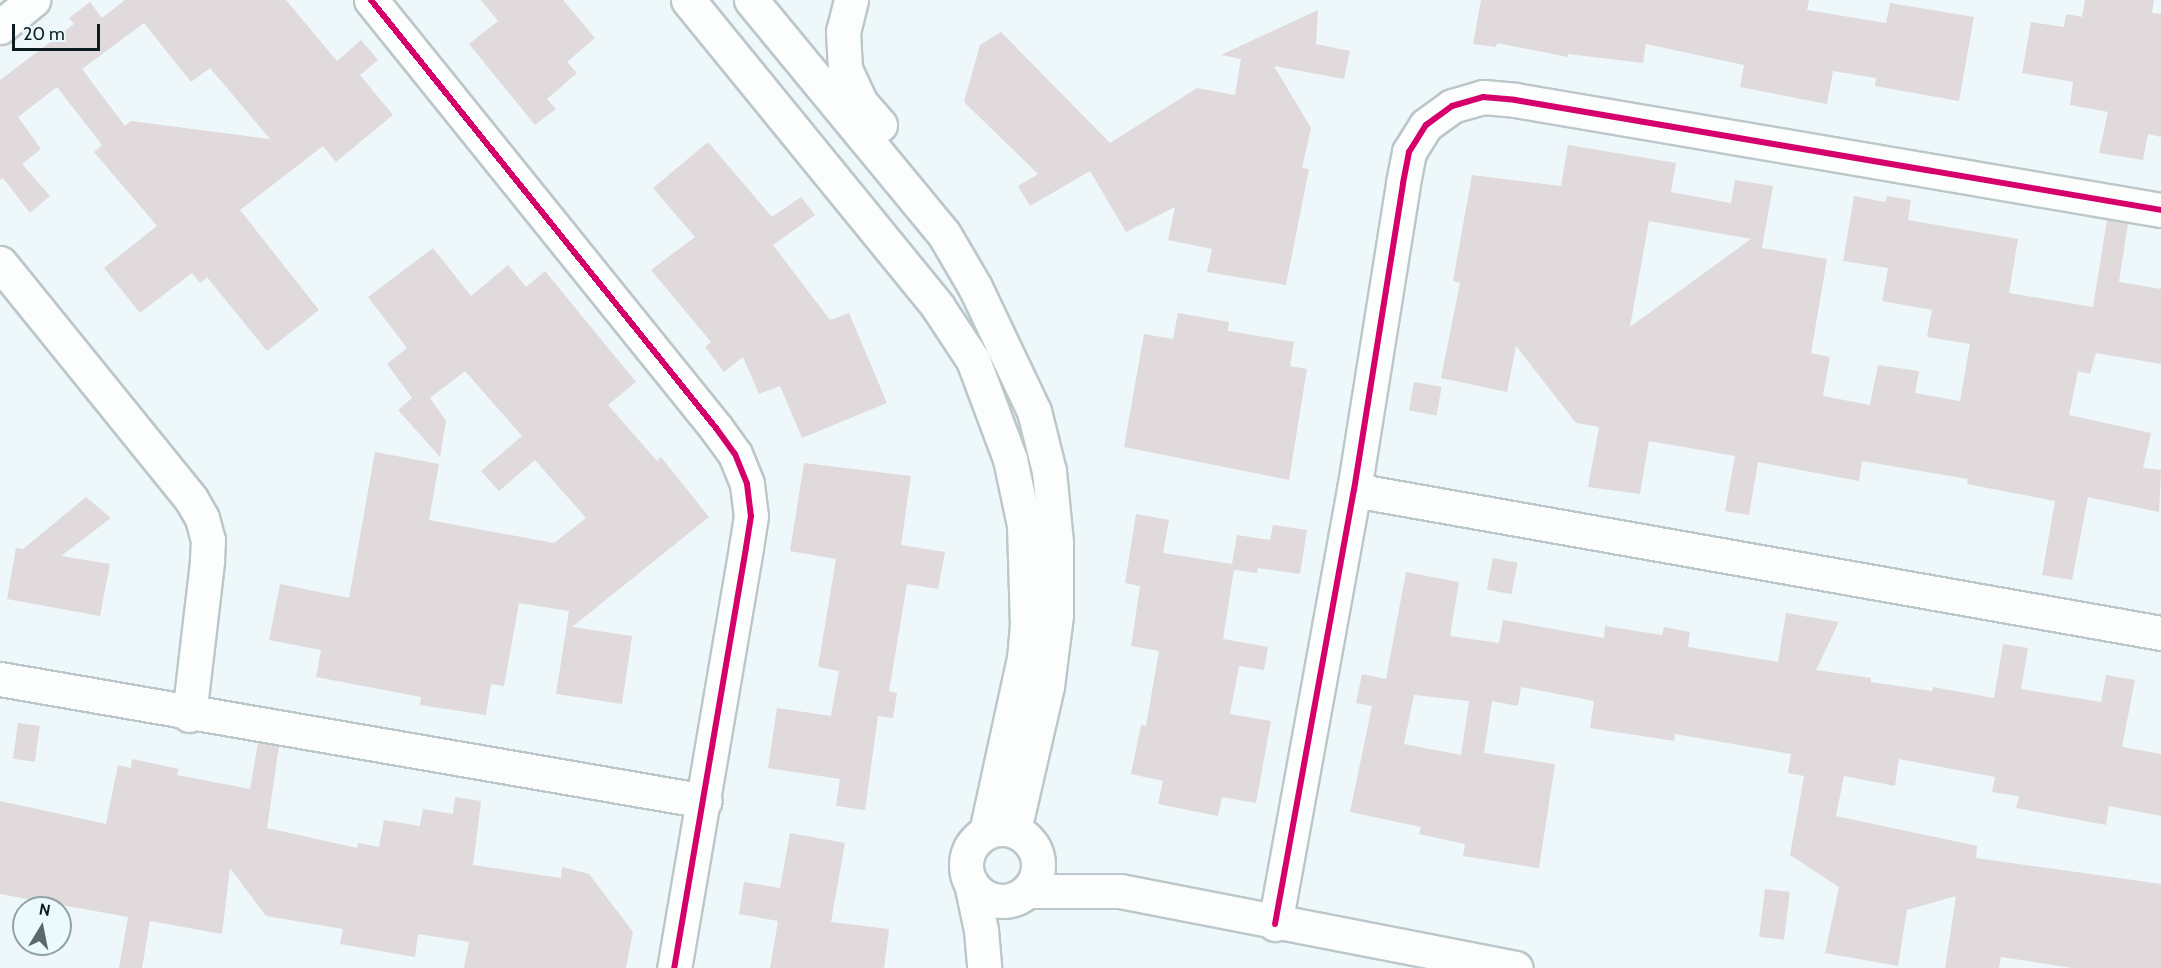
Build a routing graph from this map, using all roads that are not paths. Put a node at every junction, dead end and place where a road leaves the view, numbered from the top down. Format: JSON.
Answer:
{"nodes":[{"id":1,"x":33,"y":0,"type":"edge"},
{"id":2,"x":371,"y":0,"type":"edge"},
{"id":3,"x":688,"y":0,"type":"edge"},
{"id":4,"x":751,"y":0,"type":"edge"},
{"id":5,"x":851,"y":0,"type":"edge"},
{"id":6,"x":0,"y":27,"type":"edge"},
{"id":7,"x":2161,"y":210,"type":"edge"},
{"id":8,"x":944,"y":234,"type":"junction"},
{"id":9,"x":0,"y":263,"type":"edge"},
{"id":10,"x":1354,"y":490,"type":"junction"},
{"id":11,"x":2161,"y":633,"type":"edge"},
{"id":12,"x":0,"y":679,"type":"edge"},
{"id":13,"x":189,"y":715,"type":"junction"},
{"id":14,"x":705,"y":801,"type":"junction"},
{"id":15,"x":1011,"y":836,"type":"junction"},
{"id":16,"x":971,"y":883,"type":"junction"},
{"id":17,"x":1120,"y":891,"type":"junction"},
{"id":18,"x":1023,"y":894,"type":"junction"},
{"id":19,"x":1275,"y":924,"type":"junction"},
{"id":20,"x":674,"y":968,"type":"edge"},
{"id":21,"x":986,"y":968,"type":"edge"},
{"id":22,"x":1516,"y":968,"type":"edge"}],
"edges":[{"from":1,"to":6,"type":"street"},
{"from":2,"to":14,"type":"street"},
{"from":3,"to":15,"type":"street"},
{"from":4,"to":8,"type":"street"},
{"from":5,"to":8,"type":"street"},
{"from":7,"to":10,"type":"street"},
{"from":8,"to":15,"type":"street"},
{"from":9,"to":13,"type":"street"},
{"from":10,"to":11,"type":"street"},
{"from":10,"to":19,"type":"street"},
{"from":12,"to":13,"type":"street"},
{"from":13,"to":14,"type":"street"},
{"from":14,"to":20,"type":"street"},
{"from":15,"to":16,"type":"street"},
{"from":15,"to":17,"type":"street"},
{"from":15,"to":18,"type":"street"},
{"from":16,"to":18,"type":"street"},
{"from":16,"to":21,"type":"street"},
{"from":17,"to":18,"type":"street"},
{"from":17,"to":19,"type":"street"},
{"from":18,"to":21,"type":"street"},
{"from":19,"to":22,"type":"street"}]}
